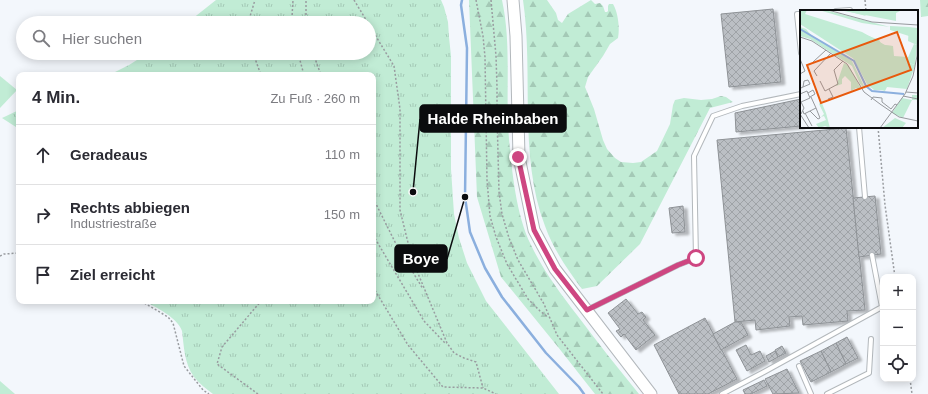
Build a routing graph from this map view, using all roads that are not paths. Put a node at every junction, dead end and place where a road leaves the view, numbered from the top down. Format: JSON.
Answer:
{"nodes":[{"id":1,"x":513,"y":0,"type":"edge"},
{"id":2,"x":800,"y":14,"type":"edge"},
{"id":3,"x":800,"y":43,"type":"edge"},
{"id":4,"x":800,"y":94,"type":"edge"},
{"id":5,"x":859,"y":128,"type":"edge"},
{"id":6,"x":865,"y":197,"type":"dead end"},
{"id":7,"x":872,"y":255,"type":"dead end"},
{"id":8,"x":587,"y":310,"type":"junction"},
{"id":9,"x":871,"y":339,"type":"dead end"},
{"id":10,"x":799,"y":366,"type":"dead end"},
{"id":11,"x":651,"y":394,"type":"edge"},
{"id":12,"x":722,"y":394,"type":"edge"},
{"id":13,"x":811,"y":394,"type":"edge"},
{"id":14,"x":827,"y":394,"type":"edge"}],
"edges":[{"from":1,"to":8,"type":"street"},
{"from":2,"to":3,"type":"lane"},
{"from":4,"to":8,"type":"lane"},
{"from":5,"to":6,"type":"lane"},
{"from":7,"to":12,"type":"lane"},
{"from":8,"to":11,"type":"street"},
{"from":9,"to":14,"type":"lane"},
{"from":10,"to":13,"type":"lane"}]}
